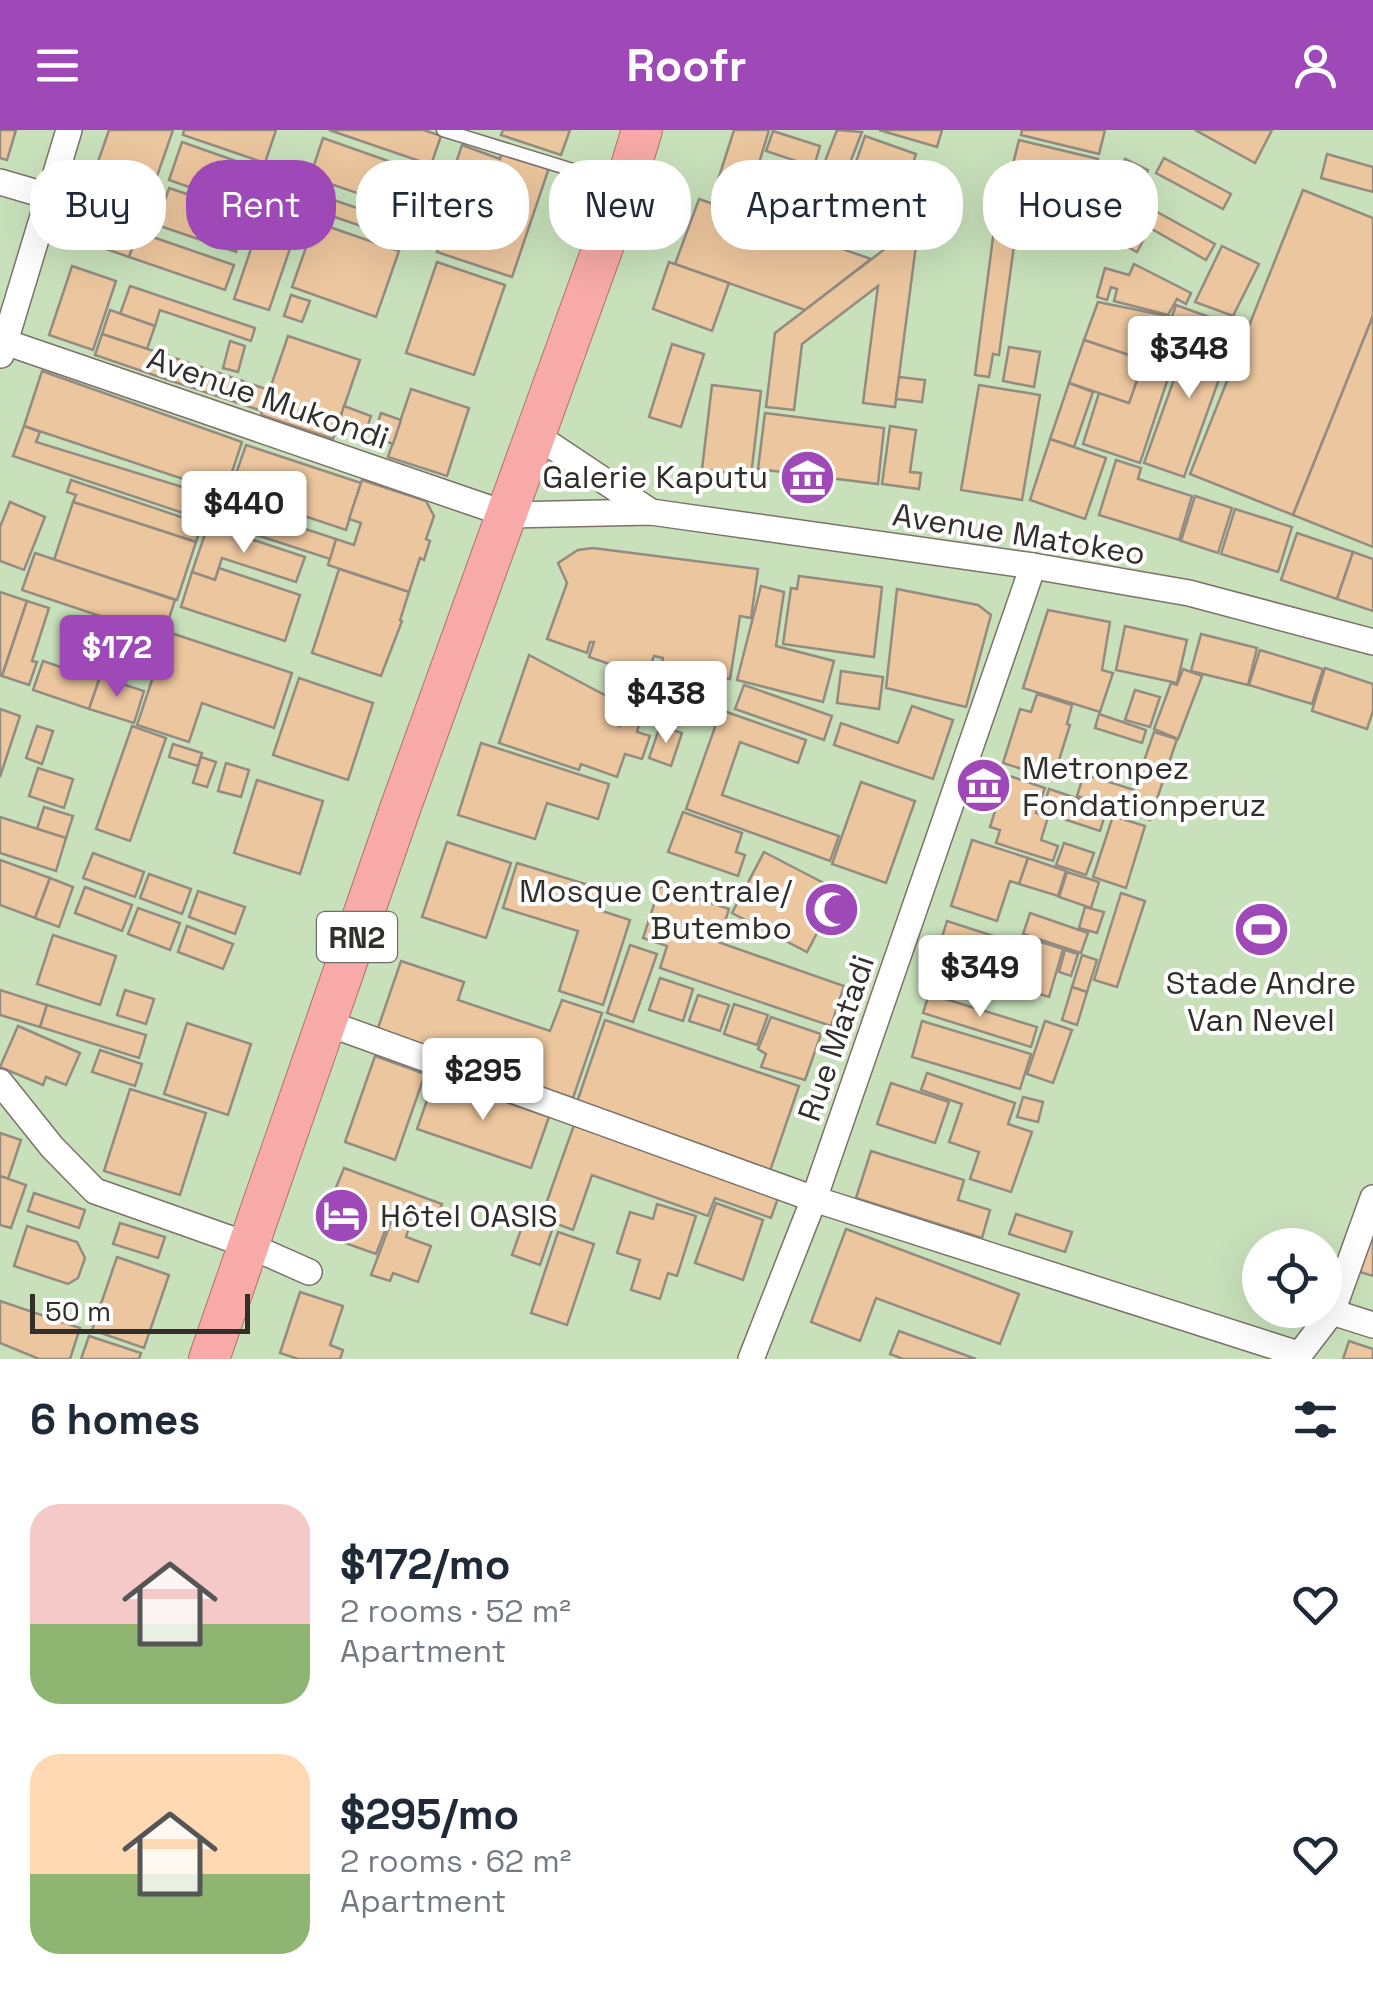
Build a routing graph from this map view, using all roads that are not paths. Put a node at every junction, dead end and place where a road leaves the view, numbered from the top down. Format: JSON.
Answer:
{"nodes":[{"id":1,"x":69,"y":130,"type":"edge"},
{"id":2,"x":443,"y":130,"type":"edge"},
{"id":3,"x":642,"y":130,"type":"edge"},
{"id":4,"x":59,"y":160,"type":"edge"},
{"id":5,"x":633,"y":160,"type":"edge"},
{"id":6,"x":549,"y":163,"type":"edge"},
{"id":7,"x":0,"y":182,"type":"edge"},
{"id":8,"x":30,"y":191,"type":"edge"},
{"id":9,"x":32,"y":250,"type":"edge"},
{"id":10,"x":602,"y":250,"type":"edge"},
{"id":11,"x":3,"y":350,"type":"edge"},
{"id":12,"x":537,"y":436,"type":"junction"},
{"id":13,"x":650,"y":512,"type":"junction"},
{"id":14,"x":509,"y":516,"type":"junction"},
{"id":15,"x":1033,"y":566,"type":"junction"},
{"id":16,"x":1373,"y":642,"type":"edge"},
{"id":17,"x":328,"y":1022,"type":"junction"},
{"id":18,"x":0,"y":1082,"type":"edge"},
{"id":19,"x":1373,"y":1198,"type":"edge"},
{"id":20,"x":814,"y":1200,"type":"junction"},
{"id":21,"x":248,"y":1245,"type":"junction"},
{"id":22,"x":309,"y":1272,"type":"dead end"},
{"id":23,"x":1342,"y":1284,"type":"edge"},
{"id":24,"x":1342,"y":1315,"type":"edge"},
{"id":25,"x":1373,"y":1325,"type":"edge"},
{"id":26,"x":1320,"y":1328,"type":"edge"},
{"id":27,"x":1297,"y":1357,"type":"edge"},
{"id":28,"x":209,"y":1359,"type":"edge"},
{"id":29,"x":751,"y":1359,"type":"edge"}],
"edges":[{"from":1,"to":4,"type":"street"},
{"from":2,"to":6,"type":"lane"},
{"from":3,"to":5,"type":"highway","number":"RN2"},
{"from":7,"to":8,"type":"street"},
{"from":9,"to":11,"type":"street"},
{"from":10,"to":12,"type":"highway","number":"RN2"},
{"from":11,"to":14,"type":"street","name":"Avenue Mukondi"},
{"from":12,"to":13,"type":"street"},
{"from":12,"to":14,"type":"highway","number":"RN2"},
{"from":13,"to":14,"type":"street","name":"Avenue Matokeo"},
{"from":13,"to":15,"type":"street","name":"Avenue Matokeo"},
{"from":14,"to":17,"type":"highway","number":"RN2"},
{"from":15,"to":16,"type":"street","name":"Avenue Matokeo"},
{"from":15,"to":20,"type":"street","name":"Rue Matadi"},
{"from":17,"to":20,"type":"street"},
{"from":17,"to":21,"type":"highway","number":"RN2"},
{"from":18,"to":21,"type":"street"},
{"from":19,"to":23,"type":"street"},
{"from":20,"to":27,"type":"street"},
{"from":20,"to":29,"type":"street","name":"Rue Matadi"},
{"from":21,"to":22,"type":"street"},
{"from":21,"to":28,"type":"highway","number":"RN2"},
{"from":24,"to":25,"type":"street"},
{"from":26,"to":27,"type":"street"}]}
